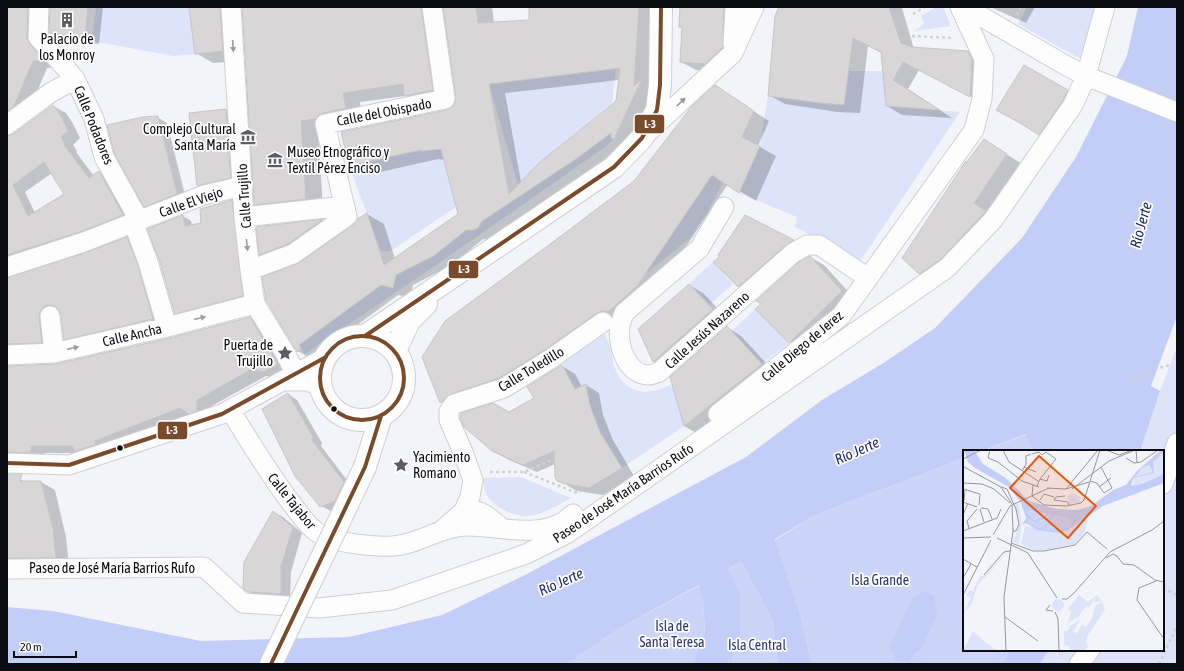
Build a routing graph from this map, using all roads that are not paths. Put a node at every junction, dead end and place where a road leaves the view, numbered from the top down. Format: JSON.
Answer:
{"nodes":[{"id":1,"x":39,"y":7,"type":"edge"},
{"id":2,"x":231,"y":7,"type":"edge"},
{"id":3,"x":432,"y":7,"type":"edge"},
{"id":4,"x":661,"y":7,"type":"edge"},
{"id":5,"x":735,"y":7,"type":"edge"},
{"id":6,"x":754,"y":7,"type":"edge"},
{"id":7,"x":960,"y":7,"type":"edge"},
{"id":8,"x":965,"y":7,"type":"edge"},
{"id":9,"x":1105,"y":7,"type":"edge"},
{"id":10,"x":733,"y":53,"type":"junction"},
{"id":11,"x":1086,"y":76,"type":"junction"},
{"id":12,"x":75,"y":79,"type":"junction"},
{"id":13,"x":1177,"y":112,"type":"edge"},
{"id":14,"x":7,"y":125,"type":"edge"},
{"id":15,"x":642,"y":138,"type":"junction"},
{"id":16,"x":243,"y":186,"type":"junction"},
{"id":17,"x":724,"y":207,"type":"dead end"},
{"id":18,"x":345,"y":211,"type":"junction"},
{"id":19,"x":244,"y":217,"type":"junction"},
{"id":20,"x":139,"y":220,"type":"junction"},
{"id":21,"x":7,"y":267,"type":"edge"},
{"id":22,"x":250,"y":270,"type":"junction"},
{"id":23,"x":457,"y":274,"type":"junction"},
{"id":24,"x":868,"y":278,"type":"junction"},
{"id":25,"x":255,"y":304,"type":"junction"},
{"id":26,"x":50,"y":316,"type":"dead end"},
{"id":27,"x":603,"y":322,"type":"dead end"},
{"id":28,"x":167,"y":327,"type":"junction"},
{"id":29,"x":365,"y":336,"type":"junction"},
{"id":30,"x":395,"y":351,"type":"junction"},
{"id":31,"x":54,"y":353,"type":"junction"},
{"id":32,"x":7,"y":355,"type":"edge"},
{"id":33,"x":326,"y":357,"type":"junction"},
{"id":34,"x":289,"y":378,"type":"junction"},
{"id":35,"x":321,"y":386,"type":"junction"},
{"id":36,"x":230,"y":410,"type":"junction"},
{"id":37,"x":382,"y":416,"type":"junction"},
{"id":38,"x":351,"y":419,"type":"junction"},
{"id":39,"x":1177,"y":443,"type":"edge"},
{"id":40,"x":7,"y":463,"type":"edge"},
{"id":41,"x":366,"y":467,"type":"junction"},
{"id":42,"x":1164,"y":481,"type":"edge"},
{"id":43,"x":464,"y":511,"type":"junction"},
{"id":44,"x":502,"y":528,"type":"junction"},
{"id":45,"x":441,"y":531,"type":"junction"},
{"id":46,"x":7,"y":569,"type":"edge"},
{"id":47,"x":1089,"y":651,"type":"edge"},
{"id":48,"x":271,"y":664,"type":"edge"},
{"id":49,"x":1079,"y":664,"type":"edge"}],
"edges":[{"from":1,"to":12,"type":"street","name":"Calle Podadores"},
{"from":2,"to":16,"type":"street","name":"Calle Trujillo","one_way":true},
{"from":3,"to":18,"type":"street","name":"Calle del Obispado"},
{"from":4,"to":15,"type":"main road"},
{"from":5,"to":10,"type":"street"},
{"from":6,"to":10,"type":"street"},
{"from":7,"to":24,"type":"street","name":"Calle Diego de Jerez"},
{"from":8,"to":11,"type":"street"},
{"from":9,"to":11,"type":"street","name":"Paseo de José María Barrios Rufo"},
{"from":15,"to":10,"type":"street","one_way":true},
{"from":11,"to":13,"type":"street"},
{"from":11,"to":46,"type":"street","name":"Paseo de José María Barrios Rufo"},
{"from":12,"to":14,"type":"street","name":"Calle Podadores"},
{"from":12,"to":20,"type":"street","name":"Calle Podadores"},
{"from":15,"to":23,"type":"main road"},
{"from":16,"to":19,"type":"street","name":"Calle Trujillo"},
{"from":16,"to":20,"type":"street","name":"Calle El Viejo"},
{"from":17,"to":24,"type":"street","name":"Calle Jesús Nazareno"},
{"from":18,"to":19,"type":"street"},
{"from":18,"to":22,"type":"street"},
{"from":19,"to":22,"type":"street","name":"Calle Trujillo","one_way":true},
{"from":20,"to":21,"type":"street","name":"Calle El Viejo"},
{"from":20,"to":28,"type":"street","name":"Calle Podadores"},
{"from":22,"to":25,"type":"street","name":"Calle Trujillo"},
{"from":23,"to":29,"type":"main road"},
{"from":23,"to":30,"type":"main road"},
{"from":24,"to":44,"type":"street","name":"Calle Diego de Jerez"},
{"from":28,"to":25,"type":"street","name":"Calle Ancha","one_way":true},
{"from":25,"to":34,"type":"street","name":"Calle Trujillo"},
{"from":26,"to":31,"type":"street"},
{"from":27,"to":43,"type":"street","name":"Calle Toledillo"},
{"from":31,"to":28,"type":"street","name":"Calle Ancha","one_way":true},
{"from":29,"to":30,"type":"main road"},
{"from":29,"to":33,"type":"main road"},
{"from":30,"to":37,"type":"main road"},
{"from":31,"to":32,"type":"street","name":"Calle Ancha"},
{"from":33,"to":34,"type":"street"},
{"from":33,"to":35,"type":"main road"},
{"from":34,"to":35,"type":"street"},
{"from":34,"to":36,"type":"street"},
{"from":35,"to":38,"type":"main road"},
{"from":36,"to":40,"type":"street"},
{"from":36,"to":45,"type":"street","name":"Calle Tajabor"},
{"from":37,"to":38,"type":"main road"},
{"from":37,"to":41,"type":"main road"},
{"from":38,"to":41,"type":"main road"},
{"from":39,"to":42,"type":"street"},
{"from":41,"to":48,"type":"main road","bridge":true},
{"from":43,"to":44,"type":"street"},
{"from":43,"to":45,"type":"street","name":"Calle Toledillo"},
{"from":44,"to":45,"type":"street","name":"Calle Tajabor"},
{"from":47,"to":49,"type":"street"}]}
